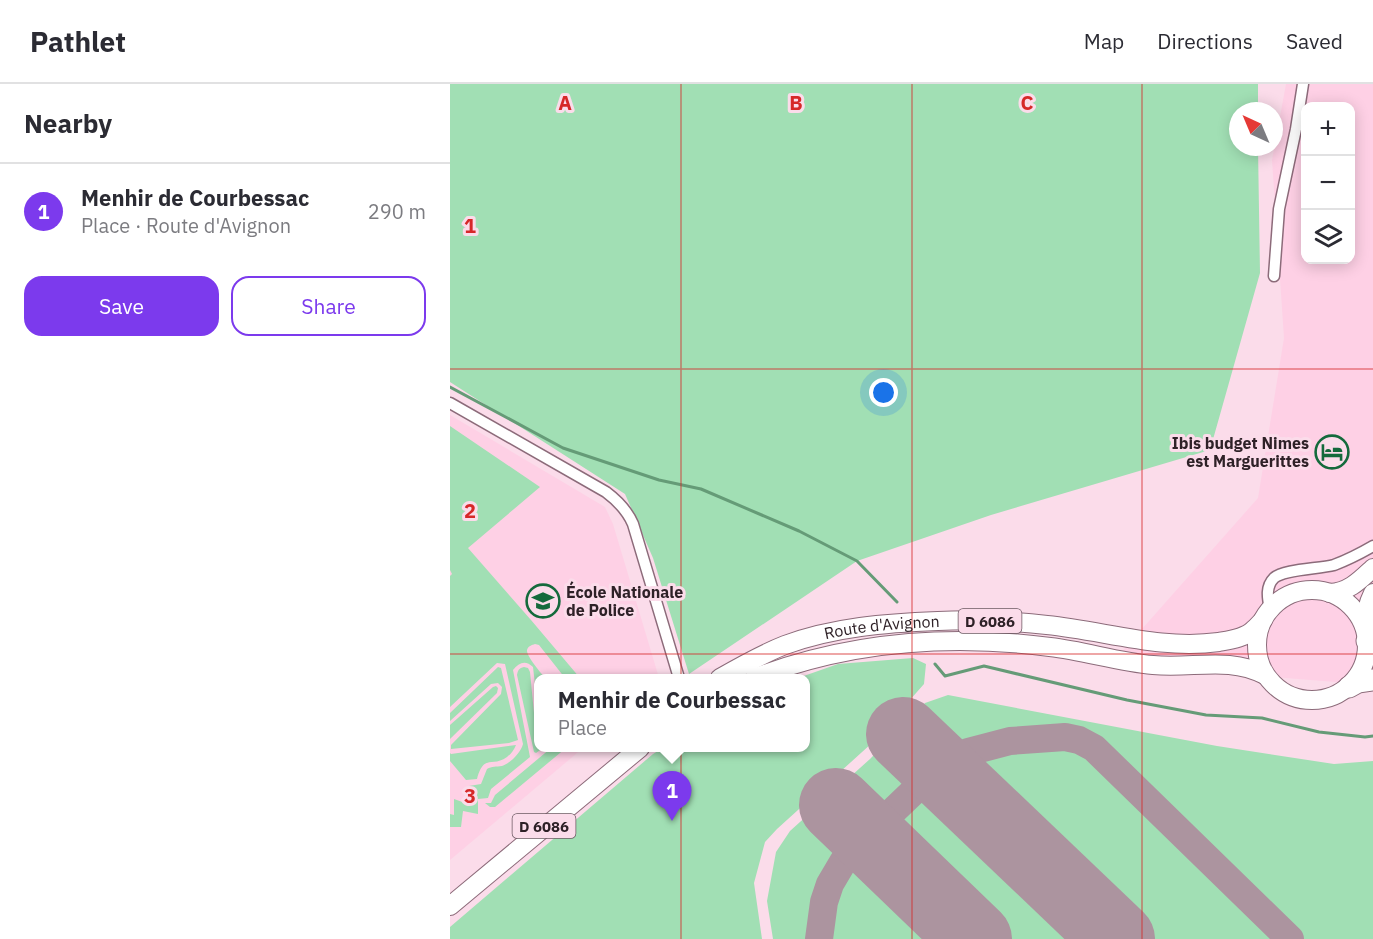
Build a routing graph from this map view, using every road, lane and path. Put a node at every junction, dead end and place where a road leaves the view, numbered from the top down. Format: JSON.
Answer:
{"nodes":[{"id":1,"x":1303,"y":84,"type":"edge"},
{"id":2,"x":1274,"y":276,"type":"dead end"},
{"id":3,"x":450,"y":403,"type":"edge"},
{"id":4,"x":1373,"y":546,"type":"edge"},
{"id":5,"x":1373,"y":568,"type":"edge"},
{"id":6,"x":1330,"y":593,"type":"junction"},
{"id":7,"x":1373,"y":593,"type":"edge"},
{"id":8,"x":1266,"y":615,"type":"junction"},
{"id":9,"x":1368,"y":640,"type":"edge"},
{"id":10,"x":678,"y":674,"type":"edge"},
{"id":11,"x":727,"y":674,"type":"edge"},
{"id":12,"x":766,"y":674,"type":"edge"},
{"id":13,"x":1265,"y":675,"type":"junction"},
{"id":14,"x":1373,"y":680,"type":"edge"},
{"id":15,"x":1349,"y":687,"type":"junction"},
{"id":16,"x":615,"y":752,"type":"edge"},
{"id":17,"x":634,"y":752,"type":"edge"},
{"id":18,"x":450,"y":890,"type":"edge"},
{"id":19,"x":450,"y":906,"type":"edge"}],
"edges":[{"from":1,"to":2,"type":"street"},
{"from":3,"to":10,"type":"street"},
{"from":4,"to":8,"type":"street"},
{"from":5,"to":6,"type":"main road"},
{"from":6,"to":8,"type":"main road"},
{"from":6,"to":9,"type":"main road"},
{"from":7,"to":9,"type":"main road"},
{"from":8,"to":11,"type":"main road","name":"Route d'Avignon","number":"D 6086"},
{"from":8,"to":13,"type":"main road"},
{"from":9,"to":15,"type":"main road"},
{"from":12,"to":13,"type":"main road","name":"Route d'Avignon","number":"D 6086"},
{"from":13,"to":15,"type":"main road"},
{"from":14,"to":15,"type":"highway"},
{"from":16,"to":18,"type":"main road","number":"D 6086"},
{"from":17,"to":19,"type":"main road","number":"D 6086"}]}
